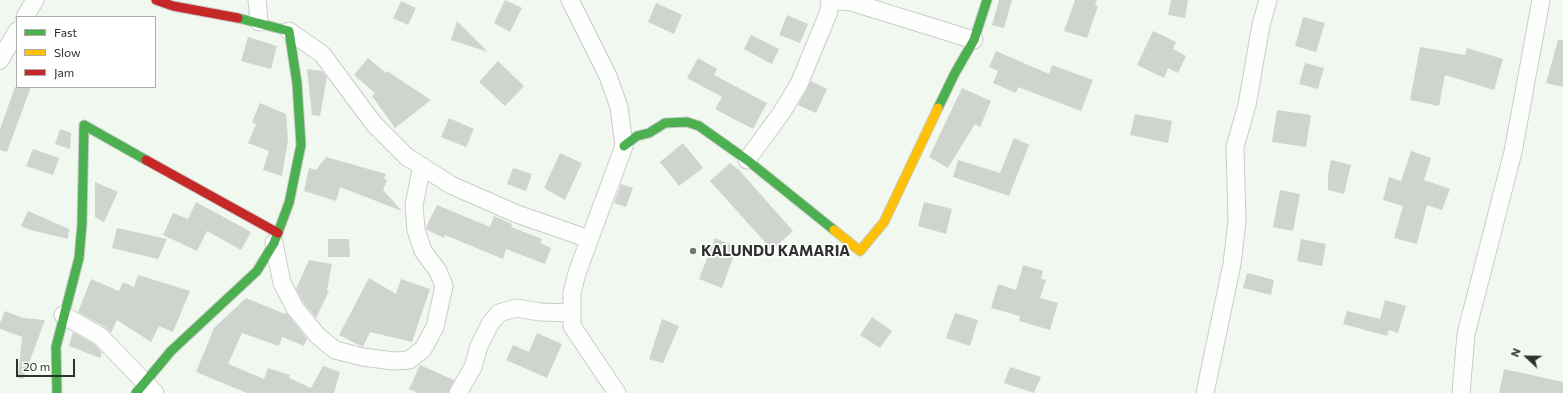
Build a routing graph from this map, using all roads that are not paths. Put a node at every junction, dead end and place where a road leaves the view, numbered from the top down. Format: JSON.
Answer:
{"nodes":[{"id":1,"x":36,"y":0,"type":"edge"},
{"id":2,"x":156,"y":0,"type":"edge"},
{"id":3,"x":257,"y":0,"type":"edge"},
{"id":4,"x":570,"y":0,"type":"edge"},
{"id":5,"x":830,"y":0,"type":"edge"},
{"id":6,"x":987,"y":0,"type":"edge"},
{"id":7,"x":1268,"y":0,"type":"edge"},
{"id":8,"x":1541,"y":0,"type":"edge"},
{"id":9,"x":26,"y":16,"type":"edge"},
{"id":10,"x":258,"y":22,"type":"junction"},
{"id":11,"x":289,"y":31,"type":"junction"},
{"id":12,"x":16,"y":33,"type":"edge"},
{"id":13,"x":974,"y":40,"type":"junction"},
{"id":14,"x":0,"y":60,"type":"edge"},
{"id":15,"x":624,"y":146,"type":"junction"},
{"id":16,"x":747,"y":160,"type":"junction"},
{"id":17,"x":422,"y":166,"type":"junction"},
{"id":18,"x":276,"y":238,"type":"junction"},
{"id":19,"x":588,"y":239,"type":"junction"},
{"id":20,"x":571,"y":313,"type":"junction"},
{"id":21,"x":63,"y":315,"type":"junction"},
{"id":22,"x":145,"y":390,"type":"edge"},
{"id":23,"x":57,"y":393,"type":"edge"},
{"id":24,"x":458,"y":393,"type":"edge"},
{"id":25,"x":617,"y":393,"type":"edge"},
{"id":26,"x":1205,"y":393,"type":"edge"},
{"id":27,"x":1461,"y":393,"type":"edge"}],
"edges":[{"from":1,"to":9,"type":"street"},
{"from":2,"to":10,"type":"street"},
{"from":3,"to":10,"type":"street"},
{"from":4,"to":15,"type":"street"},
{"from":5,"to":13,"type":"street"},
{"from":5,"to":16,"type":"street"},
{"from":6,"to":13,"type":"street"},
{"from":7,"to":26,"type":"street"},
{"from":8,"to":27,"type":"street"},
{"from":10,"to":11,"type":"street"},
{"from":11,"to":17,"type":"street"},
{"from":11,"to":18,"type":"street"},
{"from":12,"to":14,"type":"street"},
{"from":13,"to":16,"type":"street"},
{"from":15,"to":16,"type":"street"},
{"from":15,"to":19,"type":"street"},
{"from":17,"to":18,"type":"street"},
{"from":17,"to":19,"type":"street"},
{"from":18,"to":21,"type":"street"},
{"from":18,"to":22,"type":"street"},
{"from":19,"to":20,"type":"street"},
{"from":20,"to":24,"type":"street"},
{"from":20,"to":25,"type":"street"},
{"from":21,"to":22,"type":"street"},
{"from":21,"to":23,"type":"street"}]}
